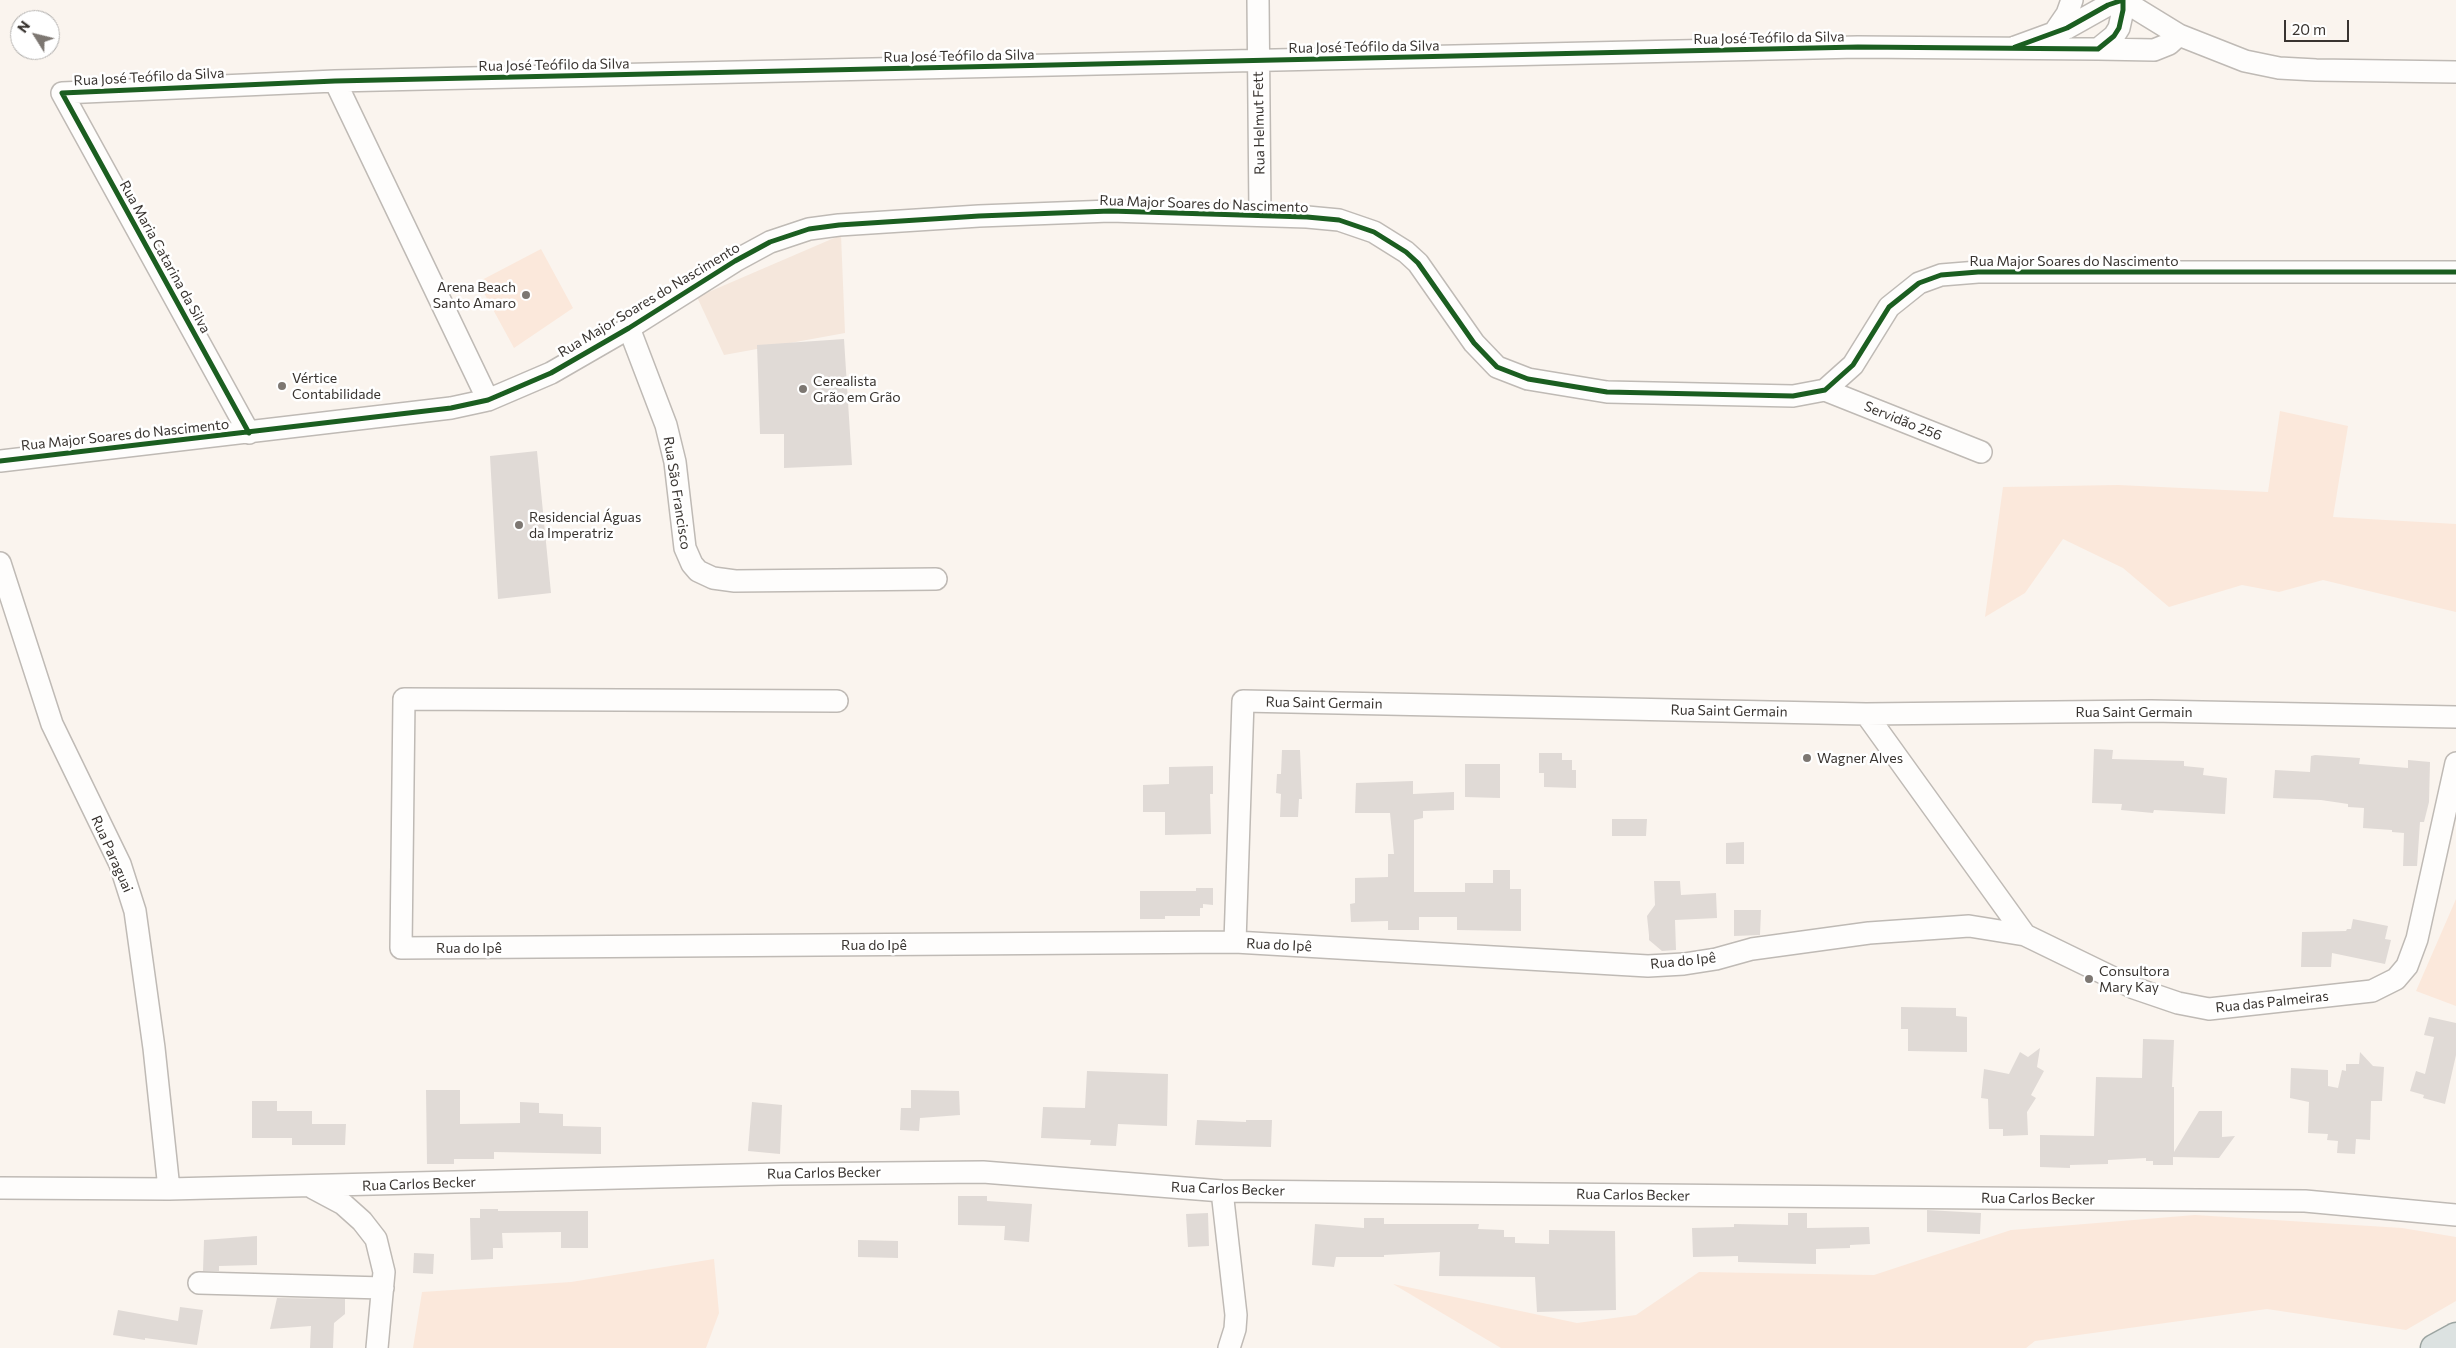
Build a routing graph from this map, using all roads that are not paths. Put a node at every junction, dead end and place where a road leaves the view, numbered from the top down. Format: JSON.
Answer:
{"nodes":[{"id":1,"x":1258,"y":0,"type":"edge"},
{"id":2,"x":2072,"y":0,"type":"edge"},
{"id":3,"x":2122,"y":0,"type":"edge"},
{"id":4,"x":2054,"y":33,"type":"junction"},
{"id":5,"x":2179,"y":35,"type":"junction"},
{"id":6,"x":2015,"y":47,"type":"junction"},
{"id":7,"x":2098,"y":48,"type":"junction"},
{"id":8,"x":1258,"y":61,"type":"junction"},
{"id":9,"x":2456,"y":72,"type":"edge"},
{"id":10,"x":335,"y":80,"type":"junction"},
{"id":11,"x":62,"y":93,"type":"joint"},
{"id":12,"x":1260,"y":215,"type":"junction"},
{"id":13,"x":2456,"y":272,"type":"edge"},
{"id":14,"x":628,"y":328,"type":"junction"},
{"id":15,"x":1824,"y":390,"type":"junction"},
{"id":16,"x":488,"y":400,"type":"junction"},
{"id":17,"x":249,"y":433,"type":"junction"},
{"id":18,"x":1981,"y":452,"type":"dead end"},
{"id":19,"x":0,"y":460,"type":"edge"},
{"id":20,"x":0,"y":563,"type":"edge"},
{"id":21,"x":936,"y":579,"type":"dead end"},
{"id":22,"x":837,"y":702,"type":"dead end"},
{"id":23,"x":1866,"y":714,"type":"junction"},
{"id":24,"x":2456,"y":717,"type":"edge"},
{"id":25,"x":2456,"y":763,"type":"edge"},
{"id":26,"x":2025,"y":935,"type":"junction"},
{"id":27,"x":1235,"y":942,"type":"junction"},
{"id":28,"x":310,"y":1186,"type":"junction"},
{"id":29,"x":0,"y":1188,"type":"edge"},
{"id":30,"x":169,"y":1189,"type":"junction"},
{"id":31,"x":1222,"y":1191,"type":"junction"},
{"id":32,"x":2456,"y":1215,"type":"edge"},
{"id":33,"x":199,"y":1283,"type":"dead end"},
{"id":34,"x":383,"y":1288,"type":"junction"},
{"id":35,"x":2456,"y":1336,"type":"edge"},
{"id":36,"x":377,"y":1348,"type":"edge"},
{"id":37,"x":1229,"y":1348,"type":"edge"},
{"id":38,"x":2434,"y":1348,"type":"edge"}],
"edges":[{"from":1,"to":8,"type":"street","name":"Rua Helmut Fett"},
{"from":2,"to":4,"type":"street"},
{"from":3,"to":4,"type":"street"},
{"from":3,"to":5,"type":"street"},
{"from":3,"to":7,"type":"street"},
{"from":4,"to":6,"type":"street"},
{"from":5,"to":7,"type":"street","name":"Rua José Teófilo da Silva"},
{"from":5,"to":9,"type":"street"},
{"from":6,"to":7,"type":"street","name":"Rua José Teófilo da Silva"},
{"from":6,"to":8,"type":"street","name":"Rua José Teófilo da Silva"},
{"from":8,"to":10,"type":"street","name":"Rua José Teófilo da Silva"},
{"from":8,"to":12,"type":"street","name":"Rua Helmut Fett"},
{"from":10,"to":11,"type":"street","name":"Rua José Teófilo da Silva"},
{"from":10,"to":16,"type":"street"},
{"from":11,"to":17,"type":"street","name":"Rua Maria Catarina da Silva"},
{"from":12,"to":14,"type":"street","name":"Rua Major Soares do Nascimento"},
{"from":12,"to":15,"type":"street","name":"Rua Major Soares do Nascimento"},
{"from":13,"to":15,"type":"street","name":"Rua Major Soares do Nascimento"},
{"from":14,"to":16,"type":"street","name":"Rua Major Soares do Nascimento"},
{"from":14,"to":21,"type":"street","name":"Rua São Francisco"},
{"from":15,"to":18,"type":"street","name":"Servidão 256"},
{"from":16,"to":17,"type":"street","name":"Rua Major Soares do Nascimento"},
{"from":17,"to":19,"type":"street","name":"Rua Major Soares do Nascimento"},
{"from":20,"to":30,"type":"street","name":"Rua Paraguai"},
{"from":22,"to":27,"type":"street","name":"Rua do Ipê"},
{"from":23,"to":24,"type":"street","name":"Rua Saint Germain"},
{"from":23,"to":26,"type":"street","name":"Rua das Palmeiras"},
{"from":23,"to":27,"type":"street","name":"Rua Saint Germain"},
{"from":25,"to":26,"type":"street","name":"Rua das Palmeiras"},
{"from":26,"to":27,"type":"street","name":"Rua do Ipê"},
{"from":28,"to":30,"type":"street","name":"Rua Carlos Becker"},
{"from":28,"to":31,"type":"street","name":"Rua Carlos Becker"},
{"from":28,"to":34,"type":"street"},
{"from":29,"to":30,"type":"street","name":"Rua Carlos Becker"},
{"from":31,"to":32,"type":"street","name":"Rua Carlos Becker"},
{"from":31,"to":37,"type":"street"},
{"from":33,"to":34,"type":"street"},
{"from":34,"to":36,"type":"street"},
{"from":35,"to":38,"type":"main road"}]}
